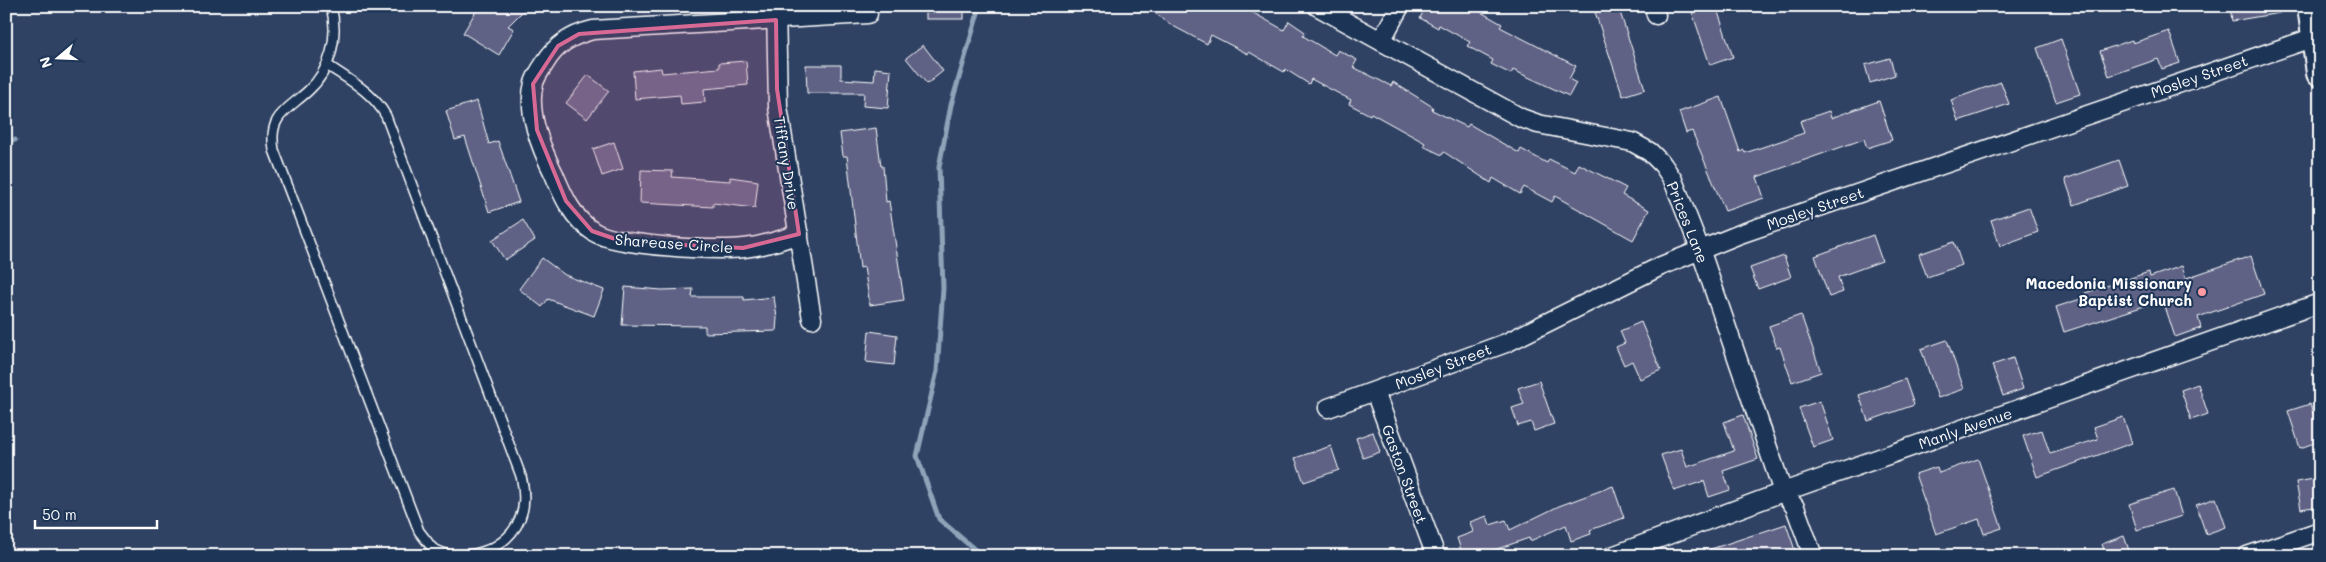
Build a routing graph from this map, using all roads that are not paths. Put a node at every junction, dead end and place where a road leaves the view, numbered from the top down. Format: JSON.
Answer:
{"nodes":[{"id":1,"x":331,"y":6,"type":"edge"},
{"id":2,"x":1317,"y":6,"type":"edge"},
{"id":3,"x":1400,"y":6,"type":"edge"},
{"id":4,"x":776,"y":13,"type":"edge"},
{"id":5,"x":868,"y":14,"type":"dead end"},
{"id":6,"x":2315,"y":23,"type":"edge"},
{"id":7,"x":1381,"y":42,"type":"junction"},
{"id":8,"x":327,"y":65,"type":"junction"},
{"id":9,"x":2320,"y":73,"type":"edge"},
{"id":10,"x":799,"y":234,"type":"junction"},
{"id":11,"x":1700,"y":249,"type":"junction"},
{"id":12,"x":2320,"y":303,"type":"edge"},
{"id":13,"x":812,"y":319,"type":"dead end"},
{"id":14,"x":1375,"y":392,"type":"junction"},
{"id":15,"x":1328,"y":408,"type":"dead end"},
{"id":16,"x":1783,"y":492,"type":"junction"},
{"id":17,"x":2320,"y":531,"type":"edge"},
{"id":18,"x":451,"y":556,"type":"edge"},
{"id":19,"x":459,"y":556,"type":"edge"},
{"id":20,"x":1436,"y":556,"type":"edge"},
{"id":21,"x":1612,"y":556,"type":"edge"},
{"id":22,"x":1813,"y":556,"type":"edge"},
{"id":23,"x":2247,"y":556,"type":"edge"}],
"edges":[{"from":1,"to":8,"type":"lane"},
{"from":2,"to":7,"type":"street","name":"Prices Lane"},
{"from":3,"to":7,"type":"street"},
{"from":4,"to":5,"type":"street","name":"Sharease Circle"},
{"from":4,"to":10,"type":"street","name":"Tiffany Drive"},
{"from":4,"to":10,"type":"street","name":"Sharease Circle"},
{"from":6,"to":9,"type":"street"},
{"from":6,"to":11,"type":"street","name":"Mosley Street"},
{"from":7,"to":11,"type":"street","name":"Prices Lane"},
{"from":8,"to":18,"type":"lane"},
{"from":8,"to":19,"type":"lane"},
{"from":10,"to":13,"type":"street","name":"Tiffany Drive"},
{"from":11,"to":14,"type":"street","name":"Mosley Street"},
{"from":11,"to":16,"type":"street","name":"Prices Lane"},
{"from":12,"to":16,"type":"street","name":"Manly Avenue"},
{"from":14,"to":15,"type":"street","name":"Mosley Street"},
{"from":14,"to":20,"type":"street","name":"Gaston Street"},
{"from":16,"to":21,"type":"street","name":"Manly Avenue"},
{"from":16,"to":22,"type":"street","name":"Prices Lane"},
{"from":17,"to":23,"type":"street"}]}
